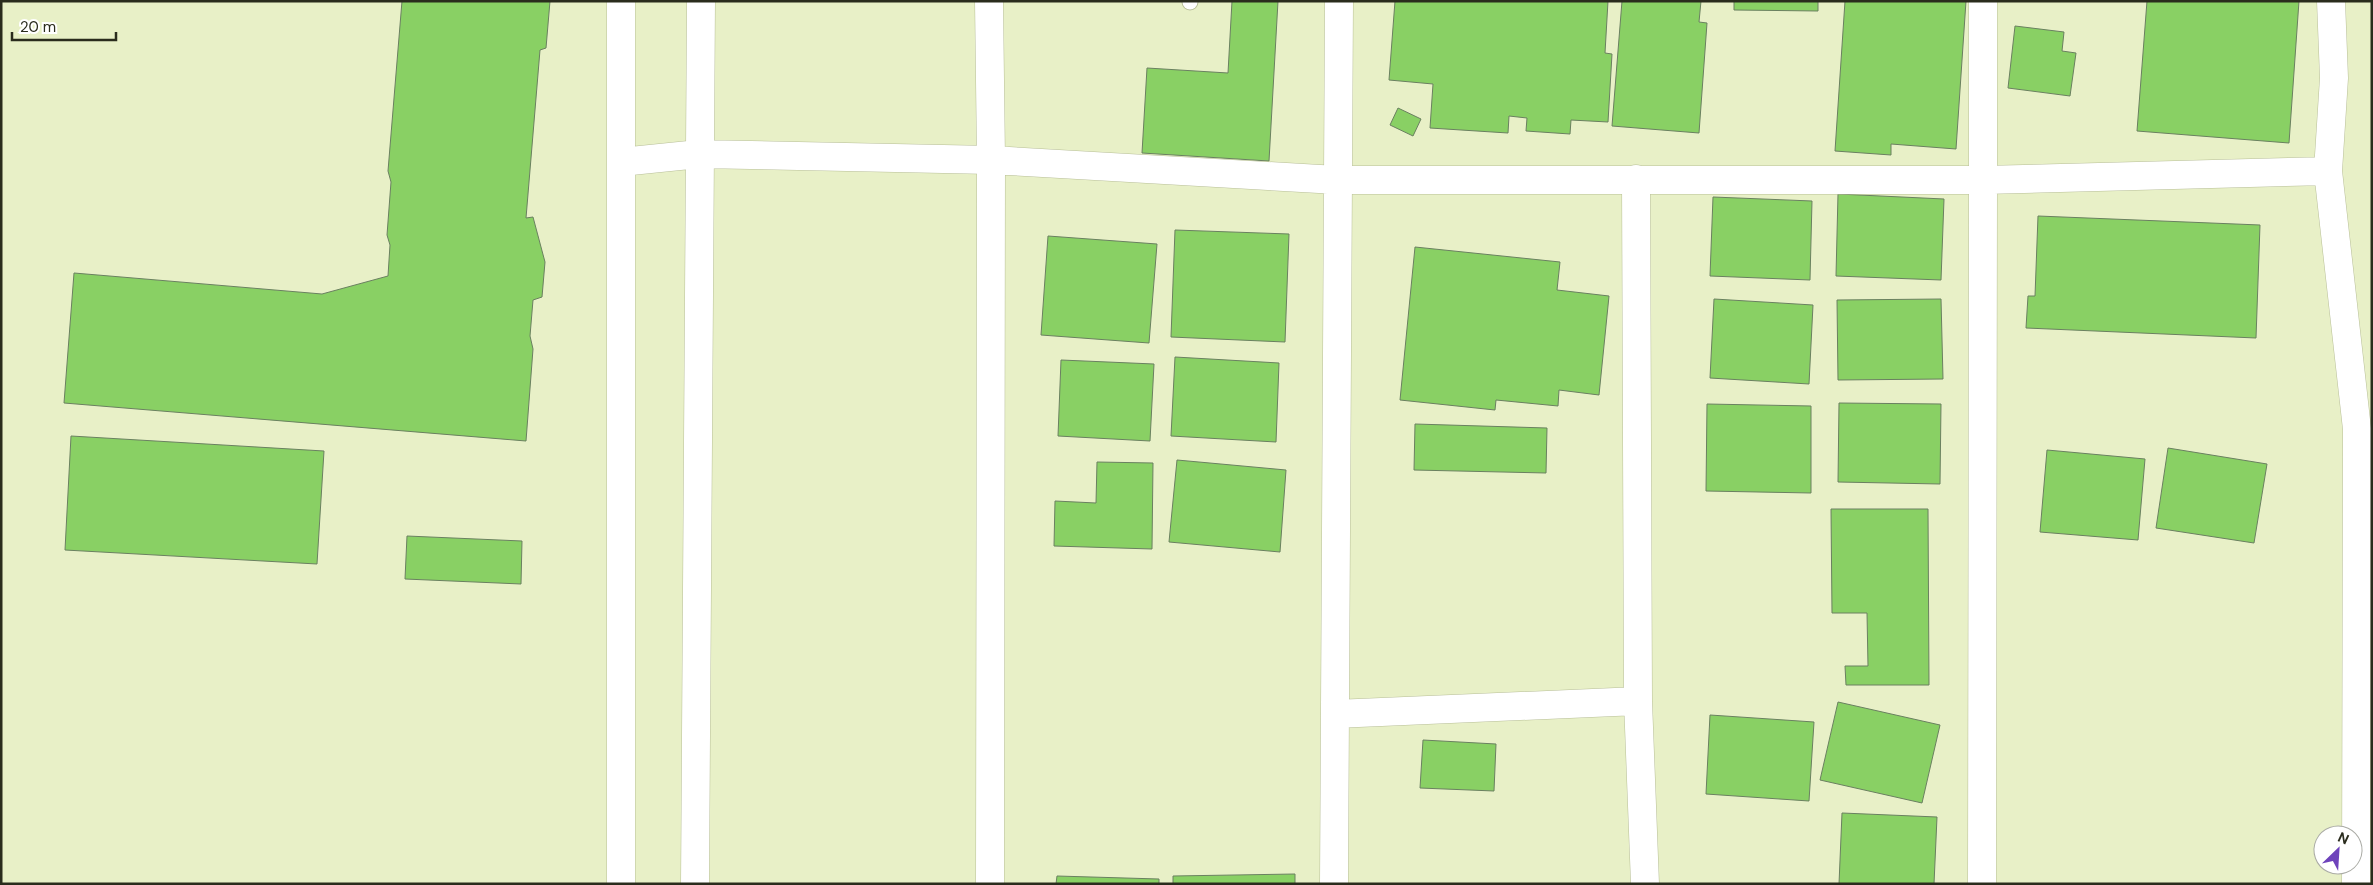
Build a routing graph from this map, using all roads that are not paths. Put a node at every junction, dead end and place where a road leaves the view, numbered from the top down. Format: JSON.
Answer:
{"nodes":[{"id":1,"x":621,"y":1,"type":"edge"},
{"id":2,"x":701,"y":1,"type":"edge"},
{"id":3,"x":989,"y":1,"type":"edge"},
{"id":4,"x":1339,"y":1,"type":"edge"},
{"id":5,"x":1983,"y":1,"type":"edge"},
{"id":6,"x":2331,"y":1,"type":"edge"},
{"id":7,"x":699,"y":154,"type":"junction"},
{"id":8,"x":991,"y":160,"type":"junction"},
{"id":9,"x":621,"y":162,"type":"junction"},
{"id":10,"x":2328,"y":171,"type":"junction"},
{"id":11,"x":1636,"y":179,"type":"junction"},
{"id":12,"x":1337,"y":180,"type":"junction"},
{"id":13,"x":1982,"y":180,"type":"junction"},
{"id":14,"x":1638,"y":701,"type":"junction"},
{"id":15,"x":1335,"y":714,"type":"junction"},
{"id":16,"x":621,"y":884,"type":"edge"},
{"id":17,"x":695,"y":884,"type":"edge"},
{"id":18,"x":990,"y":884,"type":"edge"},
{"id":19,"x":1334,"y":884,"type":"edge"},
{"id":20,"x":1645,"y":884,"type":"edge"},
{"id":21,"x":1982,"y":884,"type":"edge"},
{"id":22,"x":2356,"y":884,"type":"edge"}],
"edges":[{"from":1,"to":9,"type":"street"},
{"from":2,"to":7,"type":"street"},
{"from":3,"to":8,"type":"street"},
{"from":4,"to":12,"type":"street"},
{"from":5,"to":13,"type":"street"},
{"from":6,"to":10,"type":"street"},
{"from":7,"to":8,"type":"street"},
{"from":7,"to":9,"type":"street"},
{"from":7,"to":17,"type":"street"},
{"from":8,"to":12,"type":"street"},
{"from":8,"to":18,"type":"street"},
{"from":9,"to":16,"type":"street"},
{"from":10,"to":13,"type":"street"},
{"from":10,"to":22,"type":"street"},
{"from":11,"to":12,"type":"street"},
{"from":11,"to":13,"type":"street"},
{"from":11,"to":14,"type":"street"},
{"from":12,"to":15,"type":"street"},
{"from":13,"to":21,"type":"street"},
{"from":14,"to":15,"type":"street"},
{"from":14,"to":20,"type":"street"},
{"from":15,"to":19,"type":"street"}]}
